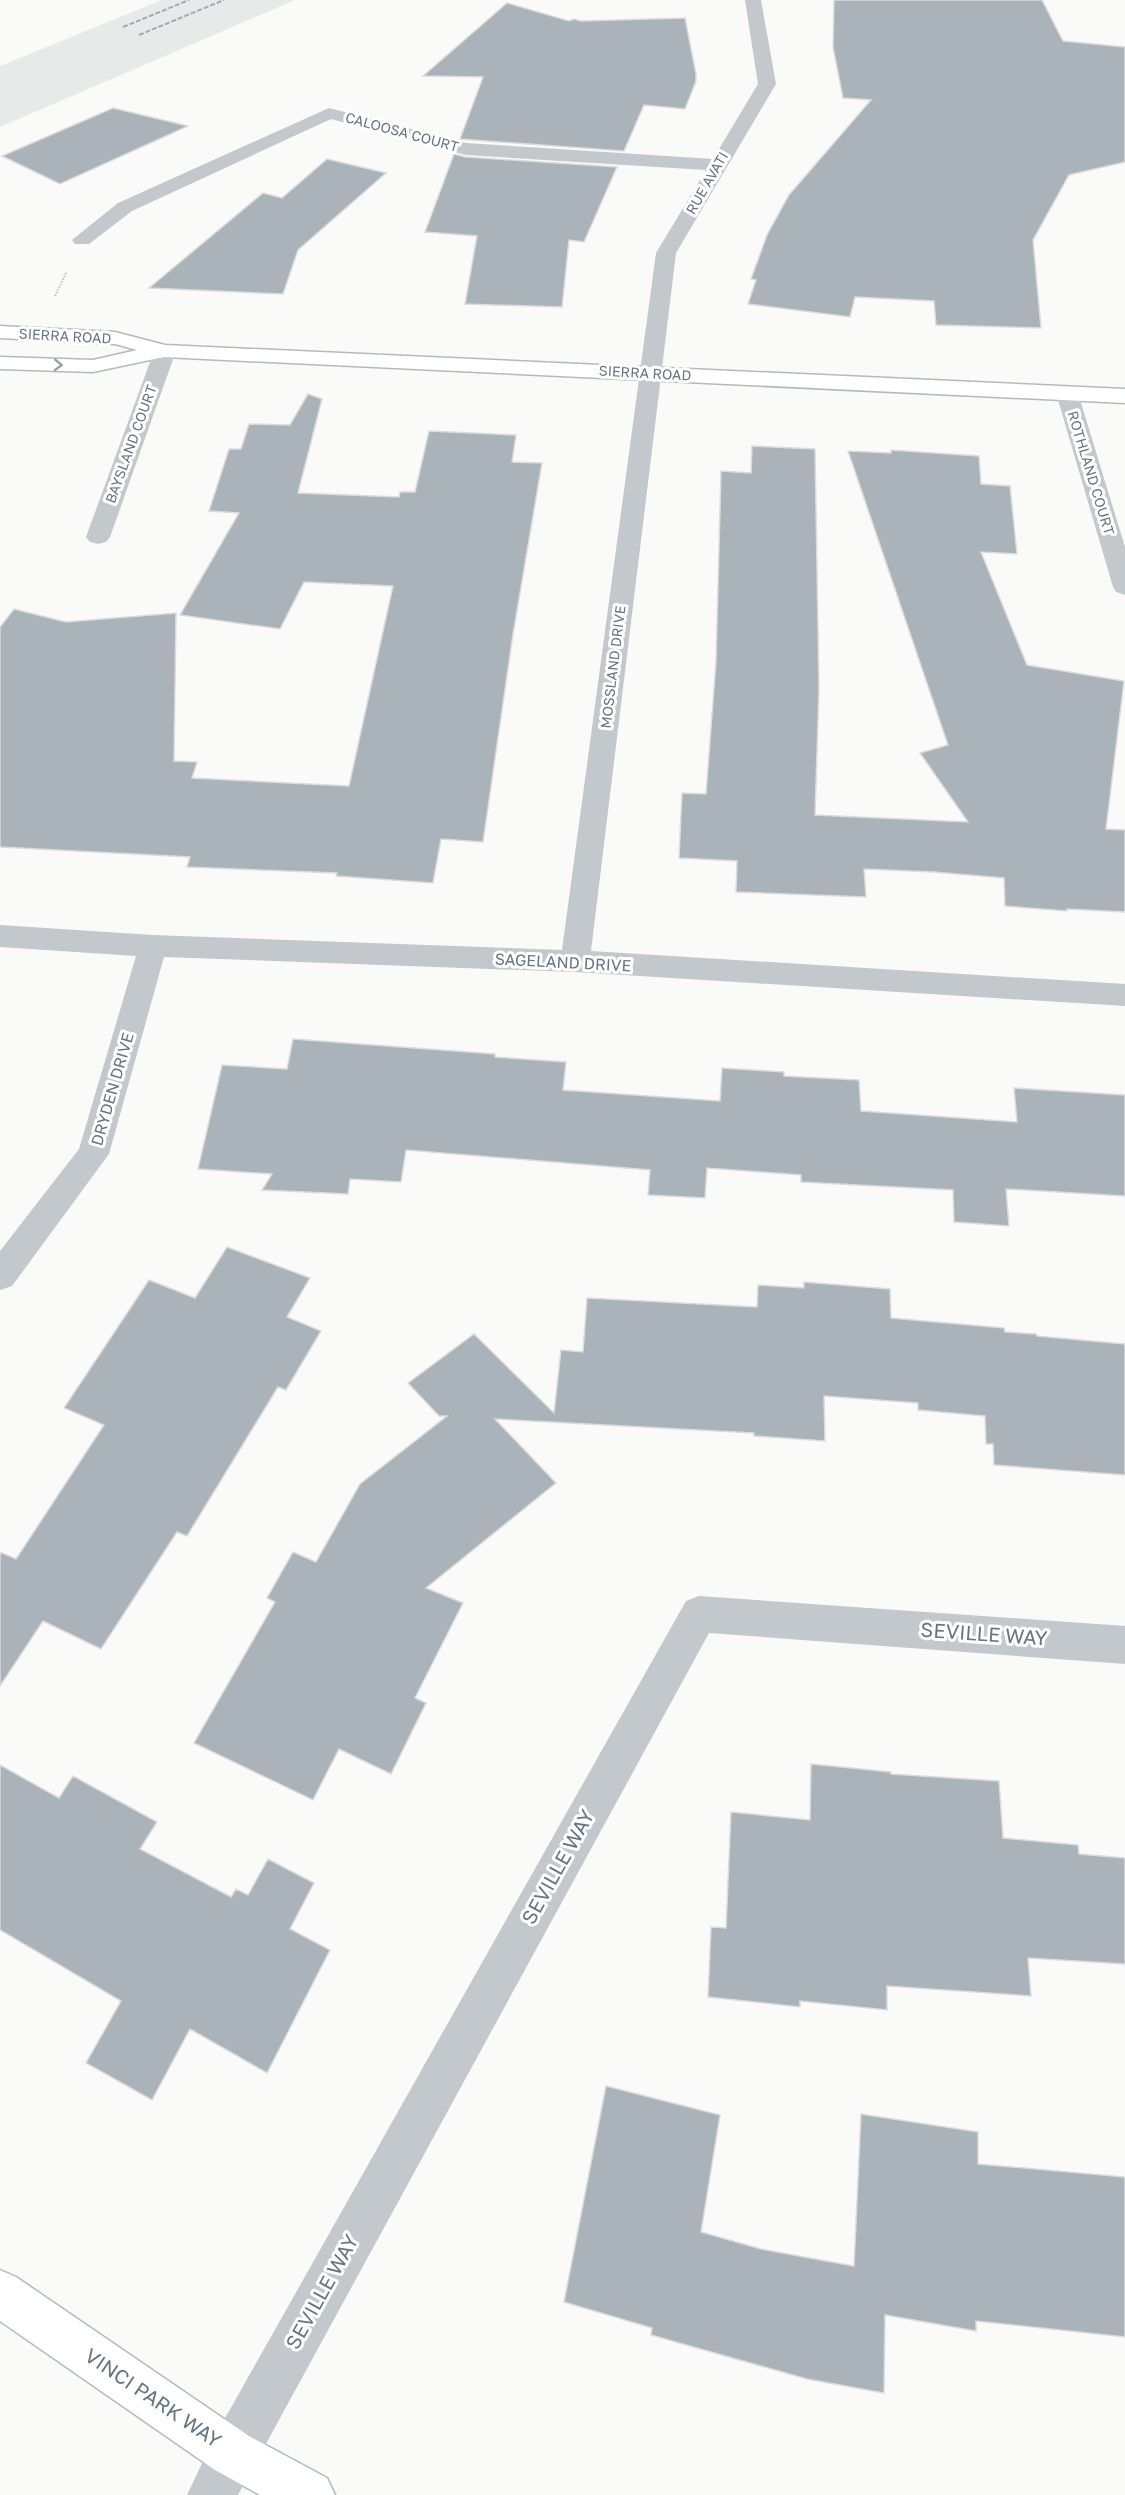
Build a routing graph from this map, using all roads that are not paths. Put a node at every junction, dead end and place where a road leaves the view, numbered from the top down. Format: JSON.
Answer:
{"nodes":[{"id":1,"x":753,"y":0,"type":"edge"},
{"id":2,"x":717,"y":165,"type":"junction"},
{"id":3,"x":82,"y":240,"type":"road end"},
{"id":4,"x":0,"y":332,"type":"edge"},
{"id":5,"x":165,"y":351,"type":"junction"},
{"id":6,"x":0,"y":363,"type":"edge"},
{"id":7,"x":652,"y":373,"type":"junction"},
{"id":8,"x":1067,"y":393,"type":"junction"},
{"id":9,"x":1125,"y":396,"type":"edge"},
{"id":10,"x":98,"y":537,"type":"dead end"},
{"id":11,"x":1125,"y":587,"type":"edge"},
{"id":12,"x":0,"y":936,"type":"edge"},
{"id":13,"x":153,"y":946,"type":"junction"},
{"id":14,"x":575,"y":962,"type":"junction"},
{"id":15,"x":1125,"y":995,"type":"edge"},
{"id":16,"x":0,"y":1276,"type":"edge"},
{"id":17,"x":1125,"y":1644,"type":"edge"},
{"id":18,"x":0,"y":2293,"type":"edge"},
{"id":19,"x":232,"y":2453,"type":"junction"},
{"id":20,"x":212,"y":2495,"type":"edge"},
{"id":21,"x":310,"y":2495,"type":"edge"}],
"edges":[{"from":1,"to":2,"type":"street","name":"RUE AVATI"},
{"from":2,"to":3,"type":"street","name":"CALOOSA COURT"},
{"from":2,"to":7,"type":"street","name":"RUE AVATI"},
{"from":4,"to":5,"type":"main road","name":"SIERRA ROAD"},
{"from":6,"to":5,"type":"main road","name":"SIERRA ROAD","one_way":true},
{"from":5,"to":7,"type":"main road","name":"SIERRA ROAD"},
{"from":5,"to":10,"type":"street","name":"BAYSLAND COURT"},
{"from":7,"to":8,"type":"main road","name":"SIERRA ROAD"},
{"from":7,"to":14,"type":"street","name":"MOSSLAND DRIVE"},
{"from":8,"to":9,"type":"main road","name":"SIERRA ROAD"},
{"from":8,"to":11,"type":"street","name":"ROTHLAND COURT"},
{"from":12,"to":13,"type":"street","name":"SAGELAND DRIVE"},
{"from":13,"to":14,"type":"street","name":"SAGELAND DRIVE"},
{"from":13,"to":16,"type":"street","name":"DRYDEN DRIVE"},
{"from":14,"to":15,"type":"street","name":"SAGELAND DRIVE"},
{"from":17,"to":19,"type":"street","name":"SEVILLE WAY"},
{"from":18,"to":19,"type":"main road","name":"VINCI PARK WAY"},
{"from":19,"to":20,"type":"street","name":"SEVILLE WAY"},
{"from":19,"to":21,"type":"main road","name":"VINCI PARK WAY"}]}
